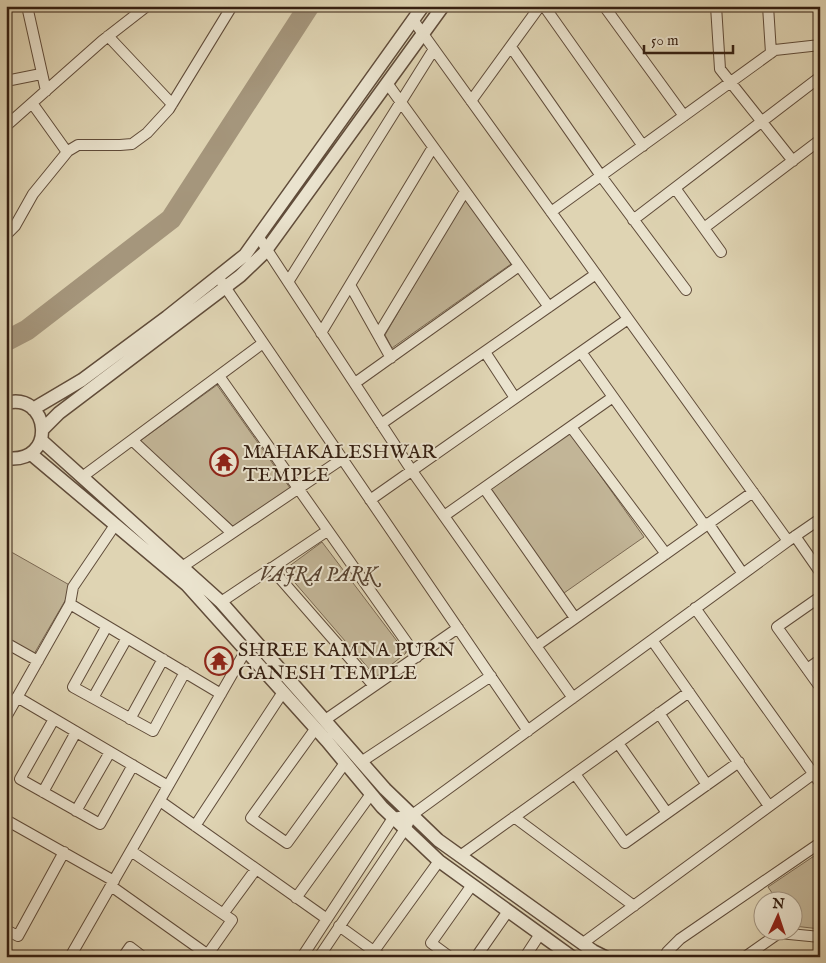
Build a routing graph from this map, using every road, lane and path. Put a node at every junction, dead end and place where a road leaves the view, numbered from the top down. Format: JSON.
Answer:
{"nodes":[{"id":1,"x":27,"y":6,"type":"edge"},
{"id":2,"x":147,"y":6,"type":"edge"},
{"id":3,"x":232,"y":6,"type":"edge"},
{"id":4,"x":424,"y":6,"type":"edge"},
{"id":5,"x":443,"y":6,"type":"edge"},
{"id":6,"x":542,"y":6,"type":"edge"},
{"id":7,"x":604,"y":6,"type":"edge"},
{"id":8,"x":716,"y":6,"type":"edge"},
{"id":9,"x":768,"y":6,"type":"edge"},
{"id":10,"x":413,"y":20,"type":"junction"},
{"id":11,"x":423,"y":34,"type":"junction"},
{"id":12,"x":108,"y":36,"type":"junction"},
{"id":13,"x":820,"y":45,"type":"edge"},
{"id":14,"x":511,"y":47,"type":"junction"},
{"id":15,"x":434,"y":49,"type":"junction"},
{"id":16,"x":771,"y":53,"type":"junction"},
{"id":17,"x":41,"y":74,"type":"junction"},
{"id":18,"x":820,"y":77,"type":"edge"},
{"id":19,"x":6,"y":81,"type":"edge"},
{"id":20,"x":732,"y":81,"type":"junction"},
{"id":21,"x":387,"y":83,"type":"junction"},
{"id":22,"x":46,"y":91,"type":"junction"},
{"id":23,"x":471,"y":101,"type":"junction"},
{"id":24,"x":400,"y":102,"type":"junction"},
{"id":25,"x":32,"y":103,"type":"junction"},
{"id":26,"x":172,"y":104,"type":"junction"},
{"id":27,"x":684,"y":116,"type":"junction"},
{"id":28,"x":762,"y":121,"type":"junction"},
{"id":29,"x":6,"y":126,"type":"edge"},
{"id":30,"x":820,"y":140,"type":"edge"},
{"id":31,"x":643,"y":146,"type":"junction"},
{"id":32,"x":433,"y":147,"type":"junction"},
{"id":33,"x":67,"y":152,"type":"junction"},
{"id":34,"x":793,"y":161,"type":"junction"},
{"id":35,"x":601,"y":176,"type":"junction"},
{"id":36,"x":674,"y":188,"type":"junction"},
{"id":37,"x":464,"y":191,"type":"junction"},
{"id":38,"x":551,"y":212,"type":"junction"},
{"id":39,"x":633,"y":220,"type":"junction"},
{"id":40,"x":704,"y":228,"type":"junction"},
{"id":41,"x":6,"y":235,"type":"edge"},
{"id":42,"x":258,"y":236,"type":"junction"},
{"id":43,"x":267,"y":249,"type":"junction"},
{"id":44,"x":721,"y":252,"type":"dead end"},
{"id":45,"x":519,"y":266,"type":"junction"},
{"id":46,"x":596,"y":274,"type":"junction"},
{"id":47,"x":222,"y":282,"type":"junction"},
{"id":48,"x":288,"y":282,"type":"junction"},
{"id":49,"x":350,"y":285,"type":"junction"},
{"id":50,"x":686,"y":290,"type":"dead end"},
{"id":51,"x":549,"y":307,"type":"junction"},
{"id":52,"x":628,"y":319,"type":"junction"},
{"id":53,"x":321,"y":333,"type":"junction"},
{"id":54,"x":378,"y":335,"type":"junction"},
{"id":55,"x":263,"y":343,"type":"junction"},
{"id":56,"x":485,"y":352,"type":"junction"},
{"id":57,"x":581,"y":352,"type":"junction"},
{"id":58,"x":390,"y":358,"type":"junction"},
{"id":59,"x":219,"y":376,"type":"junction"},
{"id":60,"x":355,"y":383,"type":"junction"},
{"id":61,"x":613,"y":397,"type":"junction"},
{"id":62,"x":515,"y":398,"type":"junction"},
{"id":63,"x":6,"y":403,"type":"edge"},
{"id":64,"x":33,"y":409,"type":"junction"},
{"id":65,"x":382,"y":424,"type":"junction"},
{"id":66,"x":571,"y":427,"type":"junction"},
{"id":67,"x":42,"y":434,"type":"junction"},
{"id":68,"x":132,"y":440,"type":"junction"},
{"id":69,"x":31,"y":454,"type":"junction"},
{"id":70,"x":6,"y":458,"type":"edge"},
{"id":71,"x":342,"y":459,"type":"junction"},
{"id":72,"x":412,"y":471,"type":"junction"},
{"id":73,"x":82,"y":477,"type":"junction"},
{"id":74,"x":484,"y":488,"type":"junction"},
{"id":75,"x":298,"y":489,"type":"junction"},
{"id":76,"x":753,"y":492,"type":"junction"},
{"id":77,"x":370,"y":500,"type":"junction"},
{"id":78,"x":444,"y":516,"type":"junction"},
{"id":79,"x":820,"y":520,"type":"edge"},
{"id":80,"x":114,"y":525,"type":"junction"},
{"id":81,"x":706,"y":525,"type":"junction"},
{"id":82,"x":327,"y":531,"type":"junction"},
{"id":83,"x":232,"y":533,"type":"junction"},
{"id":84,"x":791,"y":539,"type":"junction"},
{"id":85,"x":666,"y":554,"type":"junction"},
{"id":86,"x":182,"y":567,"type":"junction"},
{"id":87,"x":271,"y":568,"type":"junction"},
{"id":88,"x":820,"y":572,"type":"edge"},
{"id":89,"x":743,"y":574,"type":"junction"},
{"id":90,"x":820,"y":597,"type":"edge"},
{"id":91,"x":221,"y":602,"type":"junction"},
{"id":92,"x":70,"y":604,"type":"junction"},
{"id":93,"x":695,"y":608,"type":"junction"},
{"id":94,"x":575,"y":618,"type":"junction"},
{"id":95,"x":106,"y":626,"type":"junction"},
{"id":96,"x":458,"y":628,"type":"junction"},
{"id":97,"x":127,"y":638,"type":"junction"},
{"id":98,"x":652,"y":640,"type":"junction"},
{"id":99,"x":6,"y":642,"type":"edge"},
{"id":100,"x":536,"y":646,"type":"junction"},
{"id":101,"x":246,"y":650,"type":"junction"},
{"id":102,"x":417,"y":657,"type":"junction"},
{"id":103,"x":163,"y":659,"type":"junction"},
{"id":104,"x":38,"y":660,"type":"junction"},
{"id":105,"x":820,"y":660,"type":"edge"},
{"id":106,"x":807,"y":668,"type":"junction"},
{"id":107,"x":185,"y":672,"type":"junction"},
{"id":108,"x":491,"y":676,"type":"junction"},
{"id":109,"x":374,"y":686,"type":"junction"},
{"id":110,"x":820,"y":687,"type":"edge"},
{"id":111,"x":283,"y":692,"type":"junction"},
{"id":112,"x":689,"y":692,"type":"junction"},
{"id":113,"x":221,"y":694,"type":"junction"},
{"id":114,"x":18,"y":697,"type":"junction"},
{"id":115,"x":93,"y":698,"type":"junction"},
{"id":116,"x":573,"y":698,"type":"junction"},
{"id":117,"x":659,"y":714,"type":"junction"},
{"id":118,"x":6,"y":717,"type":"edge"},
{"id":119,"x":54,"y":719,"type":"junction"},
{"id":120,"x":130,"y":719,"type":"junction"},
{"id":121,"x":320,"y":724,"type":"junction"},
{"id":122,"x":528,"y":731,"type":"junction"},
{"id":123,"x":76,"y":732,"type":"junction"},
{"id":124,"x":618,"y":743,"type":"junction"},
{"id":125,"x":110,"y":752,"type":"junction"},
{"id":126,"x":361,"y":762,"type":"junction"},
{"id":127,"x":739,"y":762,"type":"junction"},
{"id":128,"x":345,"y":763,"type":"junction"},
{"id":129,"x":133,"y":765,"type":"junction"},
{"id":130,"x":816,"y":771,"type":"edge"},
{"id":131,"x":575,"y":774,"type":"junction"},
{"id":132,"x":820,"y":783,"type":"edge"},
{"id":133,"x":706,"y":785,"type":"junction"},
{"id":134,"x":168,"y":786,"type":"junction"},
{"id":135,"x":43,"y":792,"type":"junction"},
{"id":136,"x":371,"y":794,"type":"junction"},
{"id":137,"x":160,"y":801,"type":"junction"},
{"id":138,"x":770,"y":806,"type":"junction"},
{"id":139,"x":76,"y":811,"type":"junction"},
{"id":140,"x":667,"y":813,"type":"junction"},
{"id":141,"x":412,"y":815,"type":"junction"},
{"id":142,"x":393,"y":818,"type":"junction"},
{"id":143,"x":514,"y":818,"type":"junction"},
{"id":144,"x":9,"y":821,"type":"edge"},
{"id":145,"x":195,"y":826,"type":"junction"},
{"id":146,"x":405,"y":829,"type":"junction"},
{"id":147,"x":6,"y":833,"type":"edge"},
{"id":148,"x":820,"y":843,"type":"edge"},
{"id":149,"x":131,"y":851,"type":"junction"},
{"id":150,"x":64,"y":852,"type":"junction"},
{"id":151,"x":460,"y":856,"type":"junction"},
{"id":152,"x":439,"y":861,"type":"junction"},
{"id":153,"x":256,"y":869,"type":"junction"},
{"id":154,"x":112,"y":884,"type":"junction"},
{"id":155,"x":472,"y":885,"type":"junction"},
{"id":156,"x":296,"y":898,"type":"junction"},
{"id":157,"x":634,"y":906,"type":"junction"},
{"id":158,"x":508,"y":911,"type":"junction"},
{"id":159,"x":223,"y":914,"type":"junction"},
{"id":160,"x":326,"y":920,"type":"junction"},
{"id":161,"x":340,"y":926,"type":"junction"},
{"id":162,"x":6,"y":930,"type":"edge"},
{"id":163,"x":540,"y":934,"type":"junction"},
{"id":164,"x":820,"y":937,"type":"edge"},
{"id":165,"x":583,"y":943,"type":"junction"},
{"id":166,"x":378,"y":954,"type":"edge"},
{"id":167,"x":210,"y":955,"type":"edge"},
{"id":168,"x":70,"y":957,"type":"edge"},
{"id":169,"x":123,"y":957,"type":"edge"},
{"id":170,"x":142,"y":957,"type":"edge"},
{"id":171,"x":302,"y":957,"type":"edge"},
{"id":172,"x":318,"y":957,"type":"edge"},
{"id":173,"x":450,"y":957,"type":"edge"},
{"id":174,"x":476,"y":957,"type":"edge"},
{"id":175,"x":524,"y":957,"type":"edge"},
{"id":176,"x":572,"y":957,"type":"edge"},
{"id":177,"x":605,"y":957,"type":"edge"},
{"id":178,"x":666,"y":957,"type":"edge"},
{"id":179,"x":745,"y":957,"type":"edge"}],
"edges":[{"from":1,"to":17,"type":"street"},
{"from":2,"to":12,"type":"street"},
{"from":3,"to":26,"type":"street"},
{"from":4,"to":10,"type":"street"},
{"from":5,"to":11,"type":"street"},
{"from":6,"to":14,"type":"street"},
{"from":6,"to":31,"type":"street"},
{"from":7,"to":27,"type":"street"},
{"from":8,"to":20,"type":"street"},
{"from":9,"to":16,"type":"street"},
{"from":10,"to":11,"type":"street"},
{"from":10,"to":42,"type":"street"},
{"from":11,"to":15,"type":"street"},
{"from":11,"to":21,"type":"street"},
{"from":12,"to":22,"type":"street"},
{"from":12,"to":26,"type":"street"},
{"from":13,"to":16,"type":"street"},
{"from":14,"to":23,"type":"street"},
{"from":14,"to":35,"type":"street"},
{"from":15,"to":23,"type":"street"},
{"from":15,"to":24,"type":"street"},
{"from":16,"to":20,"type":"street"},
{"from":17,"to":19,"type":"street"},
{"from":17,"to":22,"type":"street"},
{"from":18,"to":28,"type":"street"},
{"from":20,"to":27,"type":"street"},
{"from":20,"to":28,"type":"street"},
{"from":21,"to":24,"type":"street"},
{"from":21,"to":43,"type":"street"},
{"from":22,"to":25,"type":"street"},
{"from":23,"to":38,"type":"street"},
{"from":24,"to":32,"type":"street"},
{"from":24,"to":48,"type":"street"},
{"from":25,"to":29,"type":"street"},
{"from":25,"to":33,"type":"street"},
{"from":26,"to":33,"type":"street"},
{"from":27,"to":31,"type":"street"},
{"from":28,"to":34,"type":"street"},
{"from":28,"to":36,"type":"street"},
{"from":30,"to":34,"type":"street"},
{"from":31,"to":35,"type":"street"},
{"from":32,"to":37,"type":"street"},
{"from":32,"to":49,"type":"street"},
{"from":33,"to":41,"type":"street"},
{"from":34,"to":40,"type":"street"},
{"from":35,"to":38,"type":"street"},
{"from":35,"to":39,"type":"street"},
{"from":36,"to":39,"type":"street"},
{"from":36,"to":40,"type":"street"},
{"from":37,"to":45,"type":"street"},
{"from":37,"to":54,"type":"street"},
{"from":38,"to":46,"type":"street"},
{"from":39,"to":50,"type":"street"},
{"from":40,"to":44,"type":"street"},
{"from":42,"to":43,"type":"street"},
{"from":42,"to":47,"type":"street"},
{"from":43,"to":47,"type":"street"},
{"from":43,"to":48,"type":"street"},
{"from":45,"to":51,"type":"street"},
{"from":45,"to":58,"type":"street"},
{"from":46,"to":51,"type":"street"},
{"from":46,"to":52,"type":"street"},
{"from":47,"to":55,"type":"street"},
{"from":47,"to":64,"type":"street"},
{"from":47,"to":67,"type":"street"},
{"from":48,"to":53,"type":"street"},
{"from":49,"to":53,"type":"street"},
{"from":49,"to":54,"type":"street"},
{"from":51,"to":56,"type":"street"},
{"from":52,"to":57,"type":"street"},
{"from":52,"to":76,"type":"street"},
{"from":53,"to":60,"type":"street"},
{"from":54,"to":58,"type":"street"},
{"from":55,"to":59,"type":"street"},
{"from":55,"to":71,"type":"street"},
{"from":56,"to":62,"type":"street"},
{"from":56,"to":65,"type":"street"},
{"from":57,"to":61,"type":"street"},
{"from":57,"to":62,"type":"street"},
{"from":58,"to":60,"type":"street"},
{"from":59,"to":68,"type":"street"},
{"from":59,"to":75,"type":"street"},
{"from":60,"to":65,"type":"street"},
{"from":61,"to":66,"type":"street"},
{"from":61,"to":81,"type":"street"},
{"from":62,"to":72,"type":"street"},
{"from":63,"to":64,"type":"street"},
{"from":64,"to":67,"type":"street"},
{"from":65,"to":72,"type":"street"},
{"from":66,"to":74,"type":"street"},
{"from":66,"to":85,"type":"street"},
{"from":67,"to":69,"type":"street"},
{"from":67,"to":73,"type":"street"},
{"from":68,"to":73,"type":"street"},
{"from":68,"to":83,"type":"street"},
{"from":69,"to":70,"type":"street"},
{"from":69,"to":80,"type":"street"},
{"from":71,"to":75,"type":"street"},
{"from":71,"to":77,"type":"street"},
{"from":72,"to":77,"type":"street"},
{"from":72,"to":78,"type":"street"},
{"from":73,"to":86,"type":"street"},
{"from":74,"to":78,"type":"street"},
{"from":74,"to":94,"type":"street"},
{"from":75,"to":82,"type":"street"},
{"from":75,"to":83,"type":"street"},
{"from":76,"to":81,"type":"street"},
{"from":76,"to":84,"type":"street"},
{"from":77,"to":96,"type":"street"},
{"from":78,"to":100,"type":"street"},
{"from":79,"to":84,"type":"street"},
{"from":80,"to":92,"type":"street"},
{"from":80,"to":101,"type":"street"},
{"from":81,"to":85,"type":"street"},
{"from":81,"to":89,"type":"street"},
{"from":82,"to":87,"type":"street"},
{"from":82,"to":102,"type":"street"},
{"from":83,"to":86,"type":"street"},
{"from":84,"to":88,"type":"street"},
{"from":84,"to":89,"type":"street"},
{"from":85,"to":94,"type":"street"},
{"from":86,"to":91,"type":"street"},
{"from":87,"to":91,"type":"street"},
{"from":87,"to":109,"type":"street"},
{"from":89,"to":93,"type":"street"},
{"from":90,"to":106,"type":"street"},
{"from":91,"to":121,"type":"street"},
{"from":92,"to":95,"type":"street"},
{"from":92,"to":104,"type":"street"},
{"from":93,"to":98,"type":"street"},
{"from":93,"to":130,"type":"street"},
{"from":94,"to":100,"type":"street"},
{"from":95,"to":97,"type":"street"},
{"from":95,"to":115,"type":"street"},
{"from":96,"to":102,"type":"street"},
{"from":96,"to":108,"type":"street"},
{"from":97,"to":103,"type":"street"},
{"from":97,"to":115,"type":"street"},
{"from":98,"to":112,"type":"street"},
{"from":98,"to":116,"type":"street"},
{"from":99,"to":104,"type":"street"},
{"from":100,"to":116,"type":"street"},
{"from":101,"to":111,"type":"street"},
{"from":101,"to":113,"type":"street"},
{"from":102,"to":109,"type":"street"},
{"from":103,"to":107,"type":"street"},
{"from":103,"to":120,"type":"street"},
{"from":104,"to":114,"type":"street"},
{"from":105,"to":106,"type":"street"},
{"from":106,"to":110,"type":"street"},
{"from":107,"to":113,"type":"street"},
{"from":107,"to":120,"type":"street"},
{"from":108,"to":122,"type":"street"},
{"from":108,"to":126,"type":"street"},
{"from":109,"to":121,"type":"street"},
{"from":111,"to":121,"type":"street"},
{"from":111,"to":145,"type":"street"},
{"from":112,"to":117,"type":"street"},
{"from":112,"to":127,"type":"street"},
{"from":113,"to":134,"type":"street"},
{"from":114,"to":118,"type":"street"},
{"from":114,"to":119,"type":"street"},
{"from":115,"to":120,"type":"street"},
{"from":116,"to":122,"type":"street"},
{"from":117,"to":124,"type":"street"},
{"from":117,"to":133,"type":"street"},
{"from":119,"to":123,"type":"street"},
{"from":119,"to":135,"type":"street"},
{"from":121,"to":126,"type":"street"},
{"from":121,"to":128,"type":"street"},
{"from":121,"to":128,"type":"street"},
{"from":122,"to":141,"type":"street"},
{"from":123,"to":125,"type":"street"},
{"from":123,"to":135,"type":"street"},
{"from":124,"to":131,"type":"street"},
{"from":124,"to":140,"type":"street"},
{"from":125,"to":129,"type":"street"},
{"from":125,"to":139,"type":"street"},
{"from":126,"to":141,"type":"street"},
{"from":127,"to":133,"type":"street"},
{"from":127,"to":138,"type":"street"},
{"from":128,"to":136,"type":"street"},
{"from":129,"to":134,"type":"street"},
{"from":129,"to":139,"type":"street"},
{"from":130,"to":132,"type":"street"},
{"from":130,"to":138,"type":"street"},
{"from":131,"to":140,"type":"street"},
{"from":131,"to":143,"type":"street"},
{"from":133,"to":140,"type":"street"},
{"from":134,"to":137,"type":"street"},
{"from":135,"to":139,"type":"street"},
{"from":136,"to":142,"type":"street"},
{"from":136,"to":156,"type":"street"},
{"from":137,"to":145,"type":"street"},
{"from":137,"to":149,"type":"street"},
{"from":138,"to":157,"type":"street"},
{"from":141,"to":142,"type":"street"},
{"from":141,"to":146,"type":"street"},
{"from":141,"to":151,"type":"street"},
{"from":142,"to":146,"type":"street"},
{"from":142,"to":160,"type":"street"},
{"from":143,"to":151,"type":"street"},
{"from":143,"to":157,"type":"street"},
{"from":144,"to":147,"type":"street"},
{"from":144,"to":150,"type":"street"},
{"from":145,"to":153,"type":"street"},
{"from":146,"to":152,"type":"street"},
{"from":146,"to":161,"type":"street"},
{"from":148,"to":178,"type":"street"},
{"from":149,"to":154,"type":"street"},
{"from":149,"to":159,"type":"street"},
{"from":150,"to":154,"type":"street"},
{"from":150,"to":162,"type":"street"},
{"from":151,"to":165,"type":"street"},
{"from":152,"to":155,"type":"street"},
{"from":152,"to":166,"type":"street"},
{"from":153,"to":156,"type":"street"},
{"from":153,"to":159,"type":"street"},
{"from":154,"to":167,"type":"street"},
{"from":154,"to":168,"type":"street"},
{"from":155,"to":158,"type":"street"},
{"from":155,"to":173,"type":"street"},
{"from":156,"to":160,"type":"street"},
{"from":157,"to":165,"type":"street"},
{"from":158,"to":163,"type":"street"},
{"from":158,"to":174,"type":"street"},
{"from":159,"to":167,"type":"street"},
{"from":160,"to":171,"type":"street"},
{"from":161,"to":166,"type":"street"},
{"from":161,"to":172,"type":"street"},
{"from":163,"to":175,"type":"street"},
{"from":163,"to":176,"type":"street"},
{"from":164,"to":179,"type":"street"},
{"from":165,"to":177,"type":"street"},
{"from":169,"to":170,"type":"street"}]}
